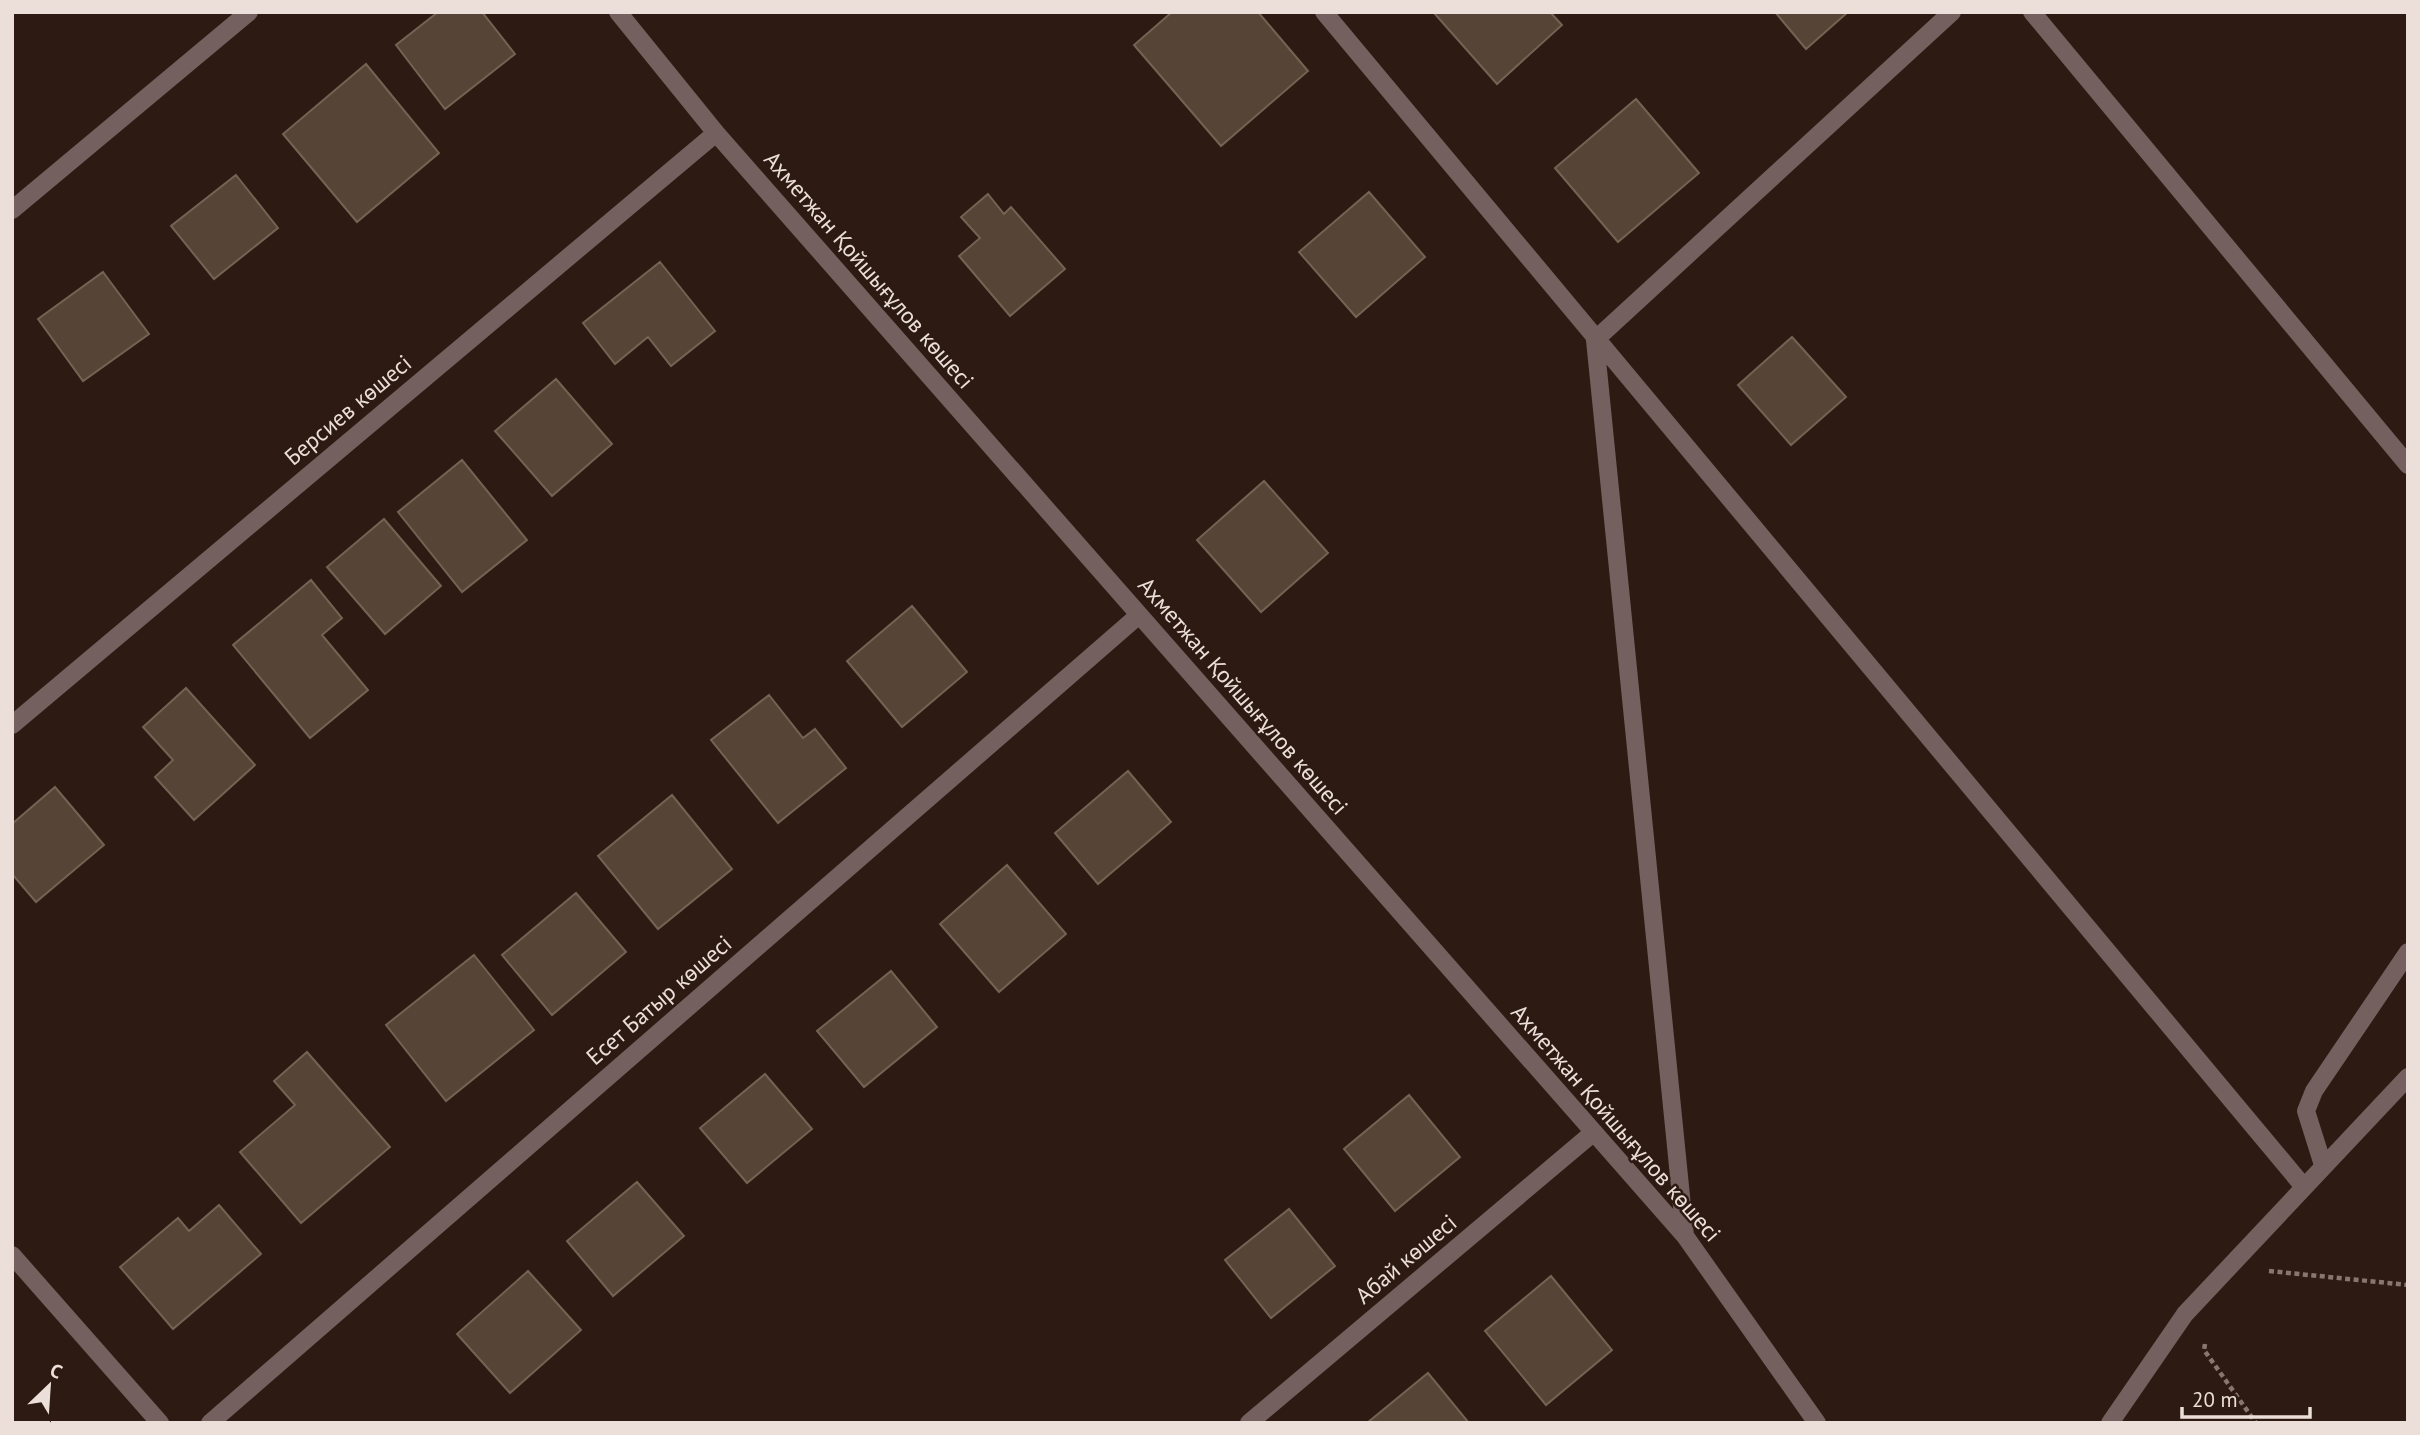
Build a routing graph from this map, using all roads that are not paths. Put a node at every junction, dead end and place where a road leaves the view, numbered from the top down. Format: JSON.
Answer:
{"nodes":[{"id":1,"x":249,"y":12,"type":"edge"},
{"id":2,"x":618,"y":12,"type":"edge"},
{"id":3,"x":1324,"y":12,"type":"edge"},
{"id":4,"x":1952,"y":12,"type":"edge"},
{"id":5,"x":2032,"y":12,"type":"edge"},
{"id":6,"x":716,"y":133,"type":"junction"},
{"id":7,"x":12,"y":210,"type":"edge"},
{"id":8,"x":1595,"y":340,"type":"junction"},
{"id":9,"x":2408,"y":466,"type":"edge"},
{"id":10,"x":1139,"y":615,"type":"junction"},
{"id":11,"x":12,"y":725,"type":"edge"},
{"id":12,"x":2408,"y":952,"type":"edge"},
{"id":13,"x":2408,"y":1077,"type":"edge"},
{"id":14,"x":1594,"y":1132,"type":"junction"},
{"id":15,"x":2323,"y":1165,"type":"junction"},
{"id":16,"x":2304,"y":1187,"type":"junction"},
{"id":17,"x":1685,"y":1236,"type":"junction"},
{"id":18,"x":12,"y":1255,"type":"edge"},
{"id":19,"x":159,"y":1423,"type":"edge"},
{"id":20,"x":210,"y":1423,"type":"edge"},
{"id":21,"x":1249,"y":1423,"type":"edge"},
{"id":22,"x":1817,"y":1423,"type":"edge"},
{"id":23,"x":2109,"y":1423,"type":"edge"}],
"edges":[{"from":1,"to":7,"type":"street"},
{"from":2,"to":6,"type":"street","name":"Ахметжан Қойшығұлов көшесі"},
{"from":3,"to":8,"type":"street"},
{"from":4,"to":8,"type":"street"},
{"from":5,"to":9,"type":"street"},
{"from":6,"to":10,"type":"street","name":"Ахметжан Қойшығұлов көшесі"},
{"from":6,"to":11,"type":"street","name":"Берсиев көшесі"},
{"from":8,"to":16,"type":"street"},
{"from":8,"to":17,"type":"street"},
{"from":10,"to":14,"type":"street","name":"Ахметжан Қойшығұлов көшесі"},
{"from":10,"to":20,"type":"street","name":"Есет Батыр көшесі"},
{"from":12,"to":15,"type":"street"},
{"from":13,"to":15,"type":"street"},
{"from":14,"to":17,"type":"street","name":"Ахметжан Қойшығұлов көшесі"},
{"from":14,"to":21,"type":"street","name":"Абай көшесі"},
{"from":15,"to":16,"type":"street"},
{"from":16,"to":23,"type":"street"},
{"from":17,"to":22,"type":"street","name":"Ахметжан Қойшығұлов көшесі"},
{"from":18,"to":19,"type":"street"}]}
